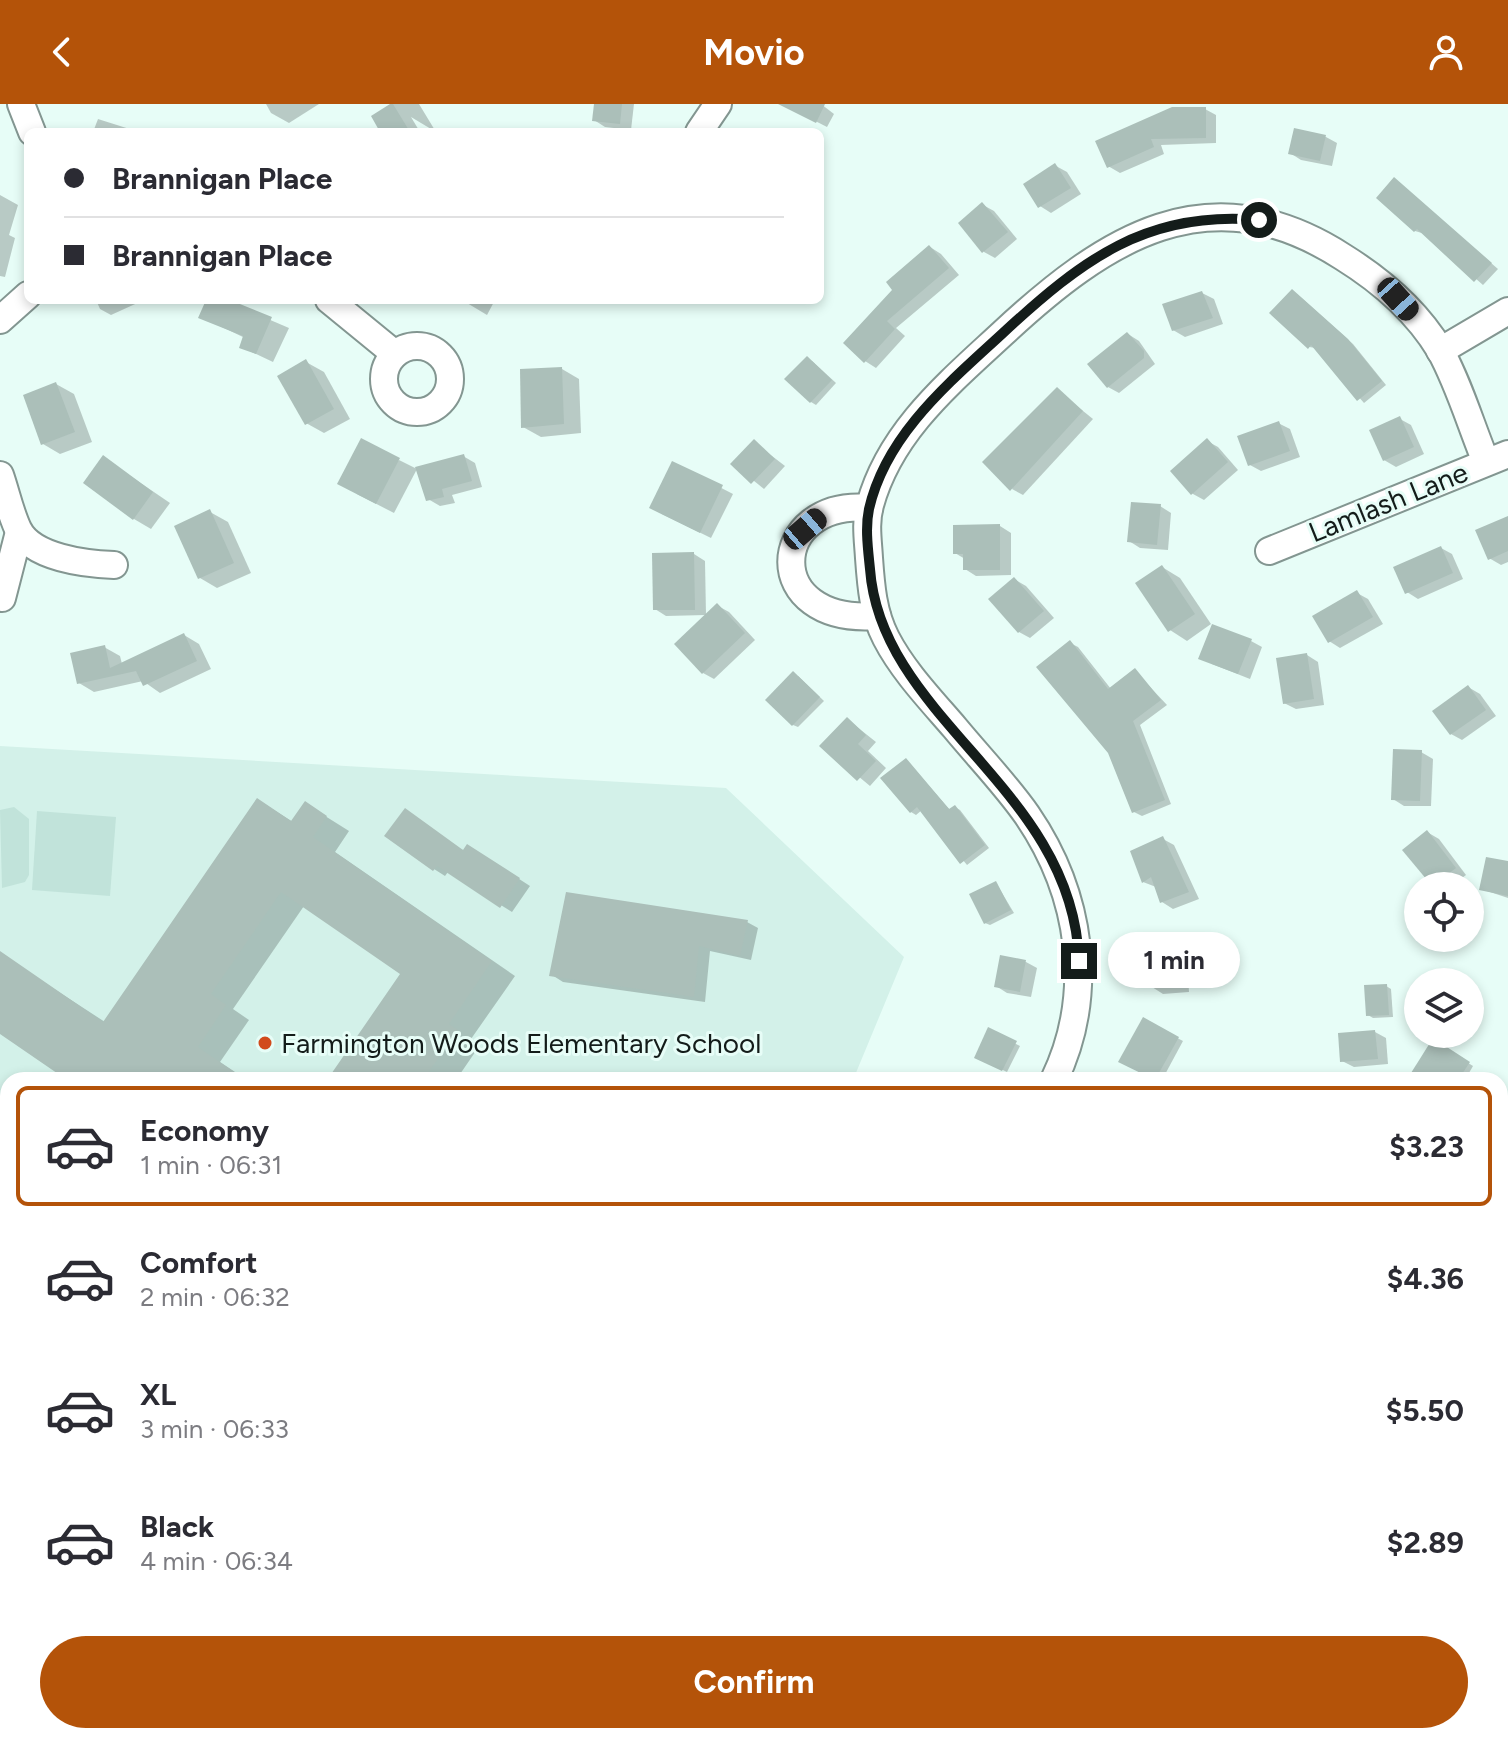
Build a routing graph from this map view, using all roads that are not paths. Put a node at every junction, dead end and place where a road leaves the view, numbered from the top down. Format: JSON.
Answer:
{"nodes":[{"id":1,"x":21,"y":104,"type":"edge"},
{"id":2,"x":718,"y":104,"type":"edge"},
{"id":3,"x":30,"y":128,"type":"edge"},
{"id":4,"x":702,"y":128,"type":"edge"},
{"id":5,"x":24,"y":299,"type":"edge"},
{"id":6,"x":334,"y":304,"type":"edge"},
{"id":7,"x":1508,"y":311,"type":"edge"},
{"id":8,"x":0,"y":320,"type":"edge"},
{"id":9,"x":1440,"y":351,"type":"junction"},
{"id":10,"x":395,"y":354,"type":"dead end"},
{"id":11,"x":1497,"y":458,"type":"edge"},
{"id":12,"x":0,"y":475,"type":"edge"},
{"id":13,"x":869,"y":508,"type":"junction"},
{"id":14,"x":19,"y":532,"type":"junction"},
{"id":15,"x":1269,"y":551,"type":"dead end"},
{"id":16,"x":114,"y":565,"type":"dead end"},
{"id":17,"x":2,"y":598,"type":"edge"},
{"id":18,"x":877,"y":616,"type":"junction"},
{"id":19,"x":1057,"y":1072,"type":"edge"}],
"edges":[{"from":1,"to":3,"type":"street"},
{"from":2,"to":4,"type":"street"},
{"from":5,"to":8,"type":"street"},
{"from":6,"to":10,"type":"street"},
{"from":7,"to":9,"type":"street"},
{"from":9,"to":11,"type":"street"},
{"from":9,"to":13,"type":"street"},
{"from":11,"to":15,"type":"street","name":"Lamlash Lane"},
{"from":12,"to":14,"type":"street"},
{"from":13,"to":18,"type":"street"},
{"from":13,"to":18,"type":"street"},
{"from":14,"to":16,"type":"street"},
{"from":14,"to":17,"type":"street"},
{"from":18,"to":19,"type":"street"}]}
